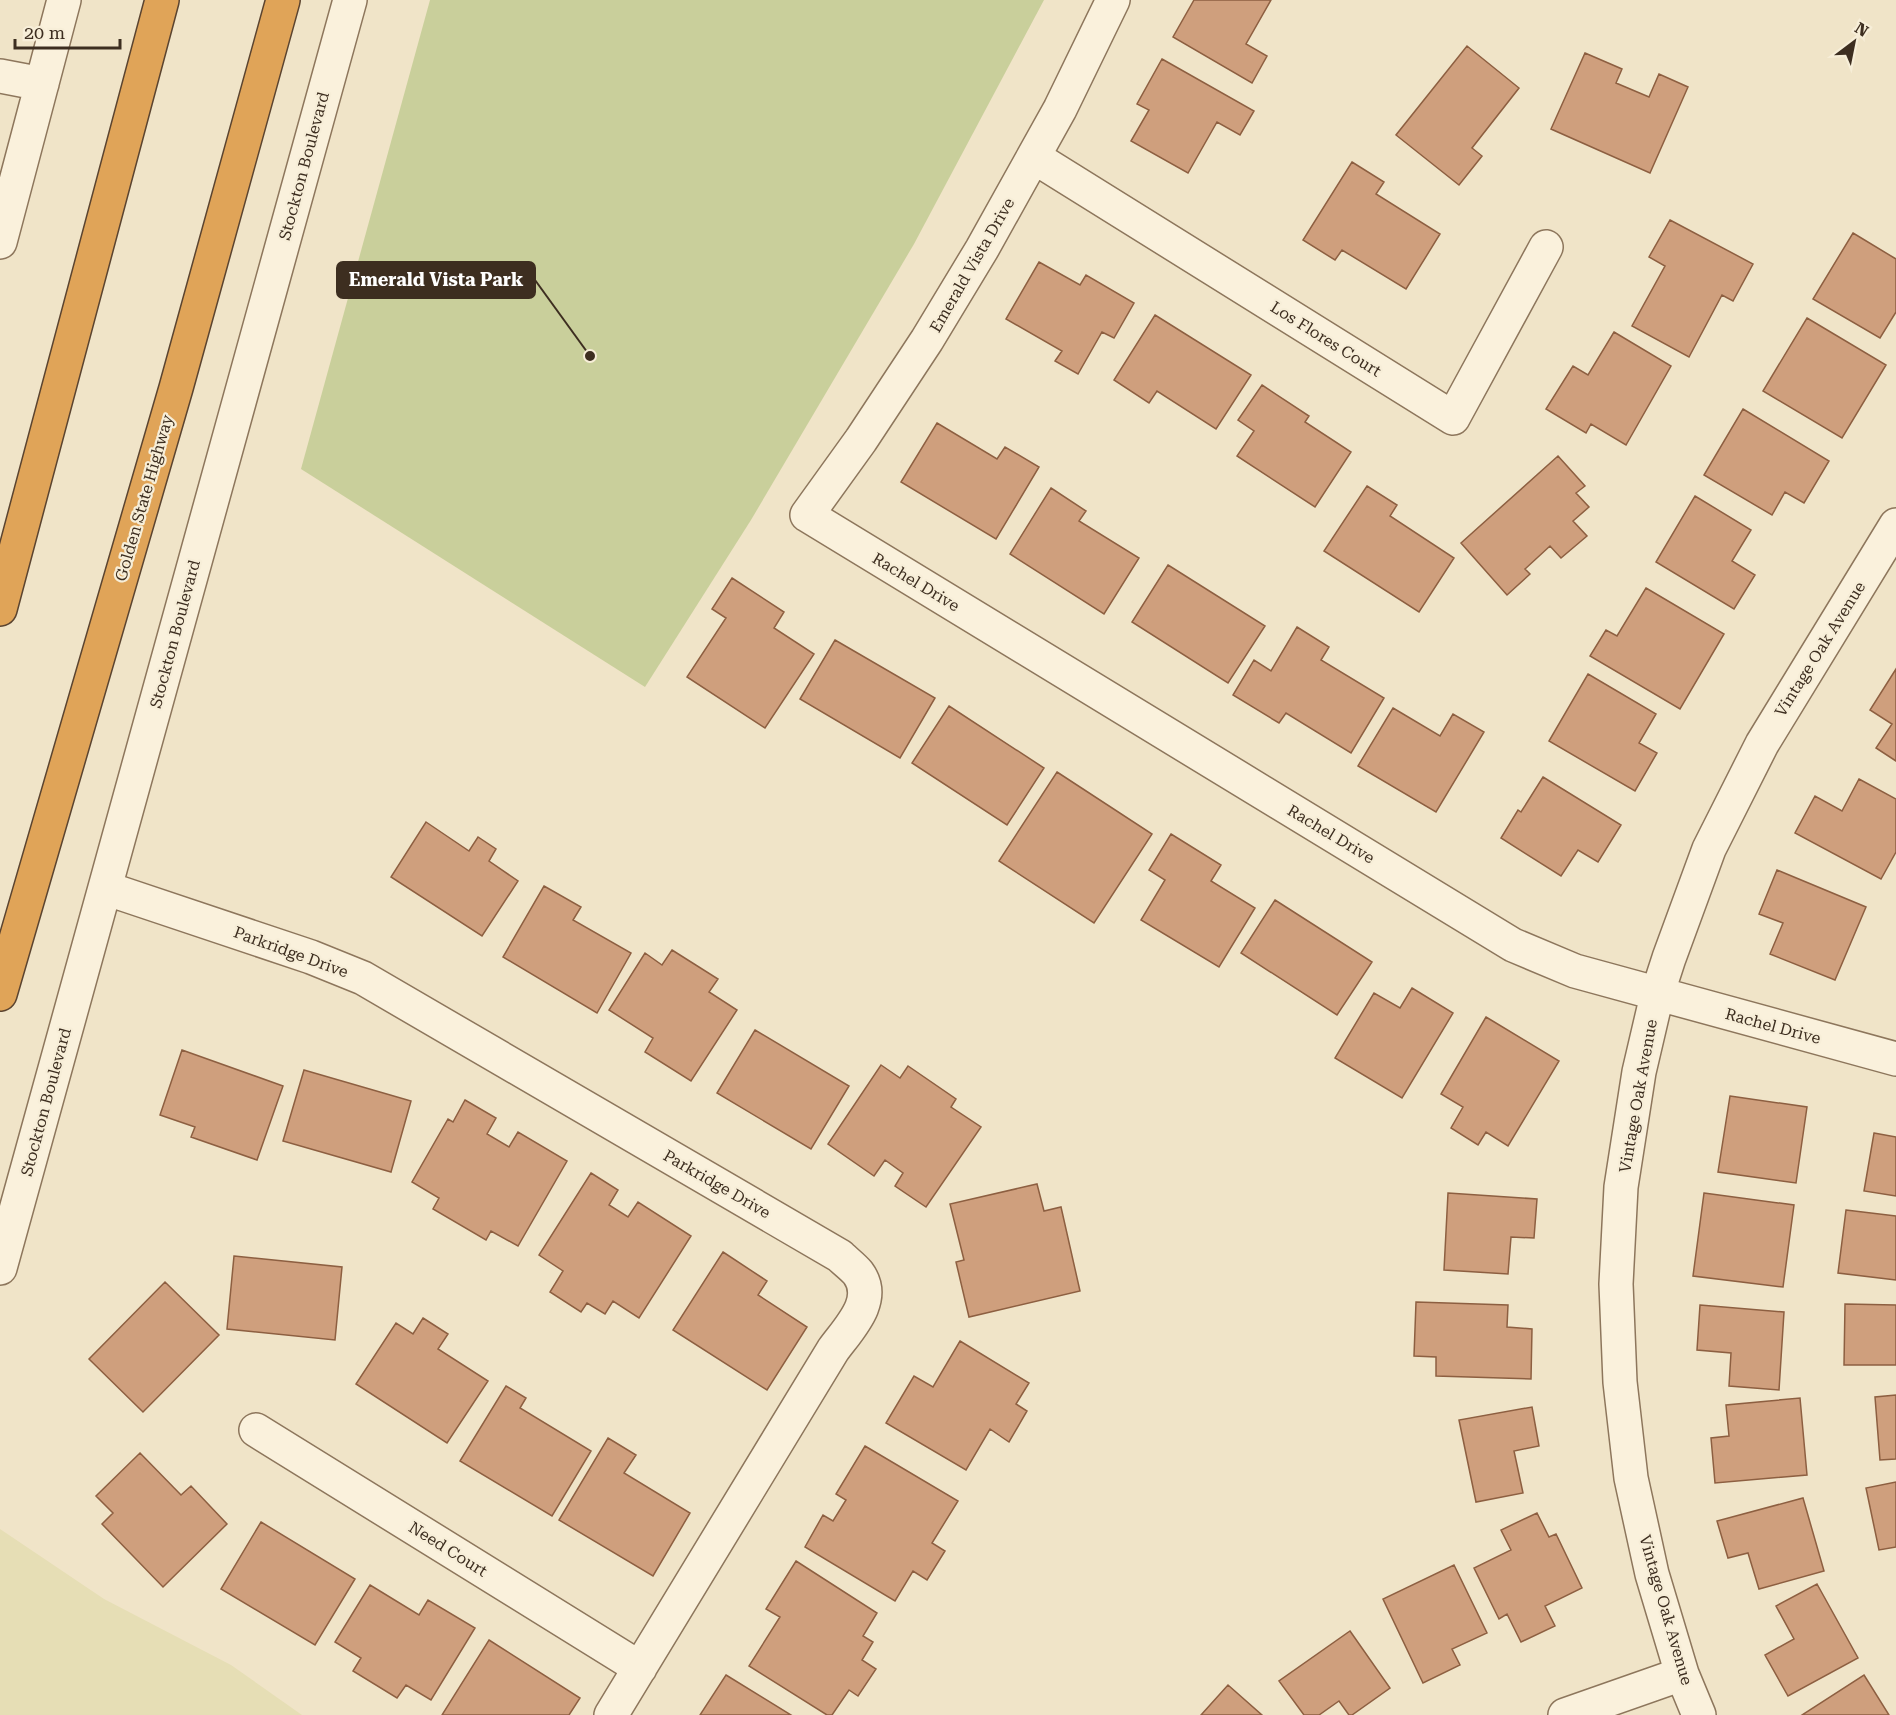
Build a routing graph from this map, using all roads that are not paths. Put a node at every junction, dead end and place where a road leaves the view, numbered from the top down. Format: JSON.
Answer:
{"nodes":[{"id":1,"x":64,"y":0,"type":"edge"},
{"id":2,"x":162,"y":0,"type":"edge"},
{"id":3,"x":282,"y":0,"type":"edge"},
{"id":4,"x":350,"y":0,"type":"edge"},
{"id":5,"x":1113,"y":0,"type":"edge"},
{"id":6,"x":0,"y":76,"type":"edge"},
{"id":7,"x":42,"y":84,"type":"junction"},
{"id":8,"x":1034,"y":157,"type":"junction"},
{"id":9,"x":0,"y":242,"type":"edge"},
{"id":10,"x":1546,"y":247,"type":"dead end"},
{"id":11,"x":807,"y":515,"type":"joint"},
{"id":12,"x":1896,"y":525,"type":"edge"},
{"id":13,"x":0,"y":609,"type":"edge"},
{"id":14,"x":105,"y":888,"type":"junction"},
{"id":15,"x":0,"y":994,"type":"edge"},
{"id":16,"x":1657,"y":995,"type":"junction"},
{"id":17,"x":1896,"y":1059,"type":"edge"},
{"id":18,"x":0,"y":1268,"type":"edge"},
{"id":19,"x":256,"y":1430,"type":"dead end"},
{"id":20,"x":640,"y":1668,"type":"junction"},
{"id":21,"x":1682,"y":1674,"type":"junction"},
{"id":22,"x":611,"y":1715,"type":"edge"},
{"id":23,"x":1565,"y":1715,"type":"edge"},
{"id":24,"x":1699,"y":1715,"type":"edge"}],
"edges":[{"from":1,"to":7,"type":"street"},
{"from":2,"to":13,"type":"highway"},
{"from":3,"to":15,"type":"highway","name":"Golden State Highway"},
{"from":4,"to":14,"type":"street","name":"Stockton Boulevard"},
{"from":5,"to":8,"type":"street","name":"Emerald Vista Drive"},
{"from":6,"to":7,"type":"street"},
{"from":7,"to":9,"type":"street"},
{"from":8,"to":10,"type":"street","name":"Los Flores Court"},
{"from":8,"to":11,"type":"street","name":"Emerald Vista Drive"},
{"from":11,"to":16,"type":"street","name":"Rachel Drive"},
{"from":12,"to":16,"type":"street","name":"Vintage Oak Avenue"},
{"from":14,"to":18,"type":"street","name":"Stockton Boulevard"},
{"from":14,"to":20,"type":"street","name":"Parkridge Drive"},
{"from":16,"to":17,"type":"street","name":"Rachel Drive"},
{"from":16,"to":21,"type":"street","name":"Vintage Oak Avenue"},
{"from":19,"to":20,"type":"street","name":"Need Court"},
{"from":20,"to":22,"type":"street","name":"Parkridge Drive"},
{"from":21,"to":23,"type":"street"},
{"from":21,"to":24,"type":"street","name":"Vintage Oak Avenue"}]}
